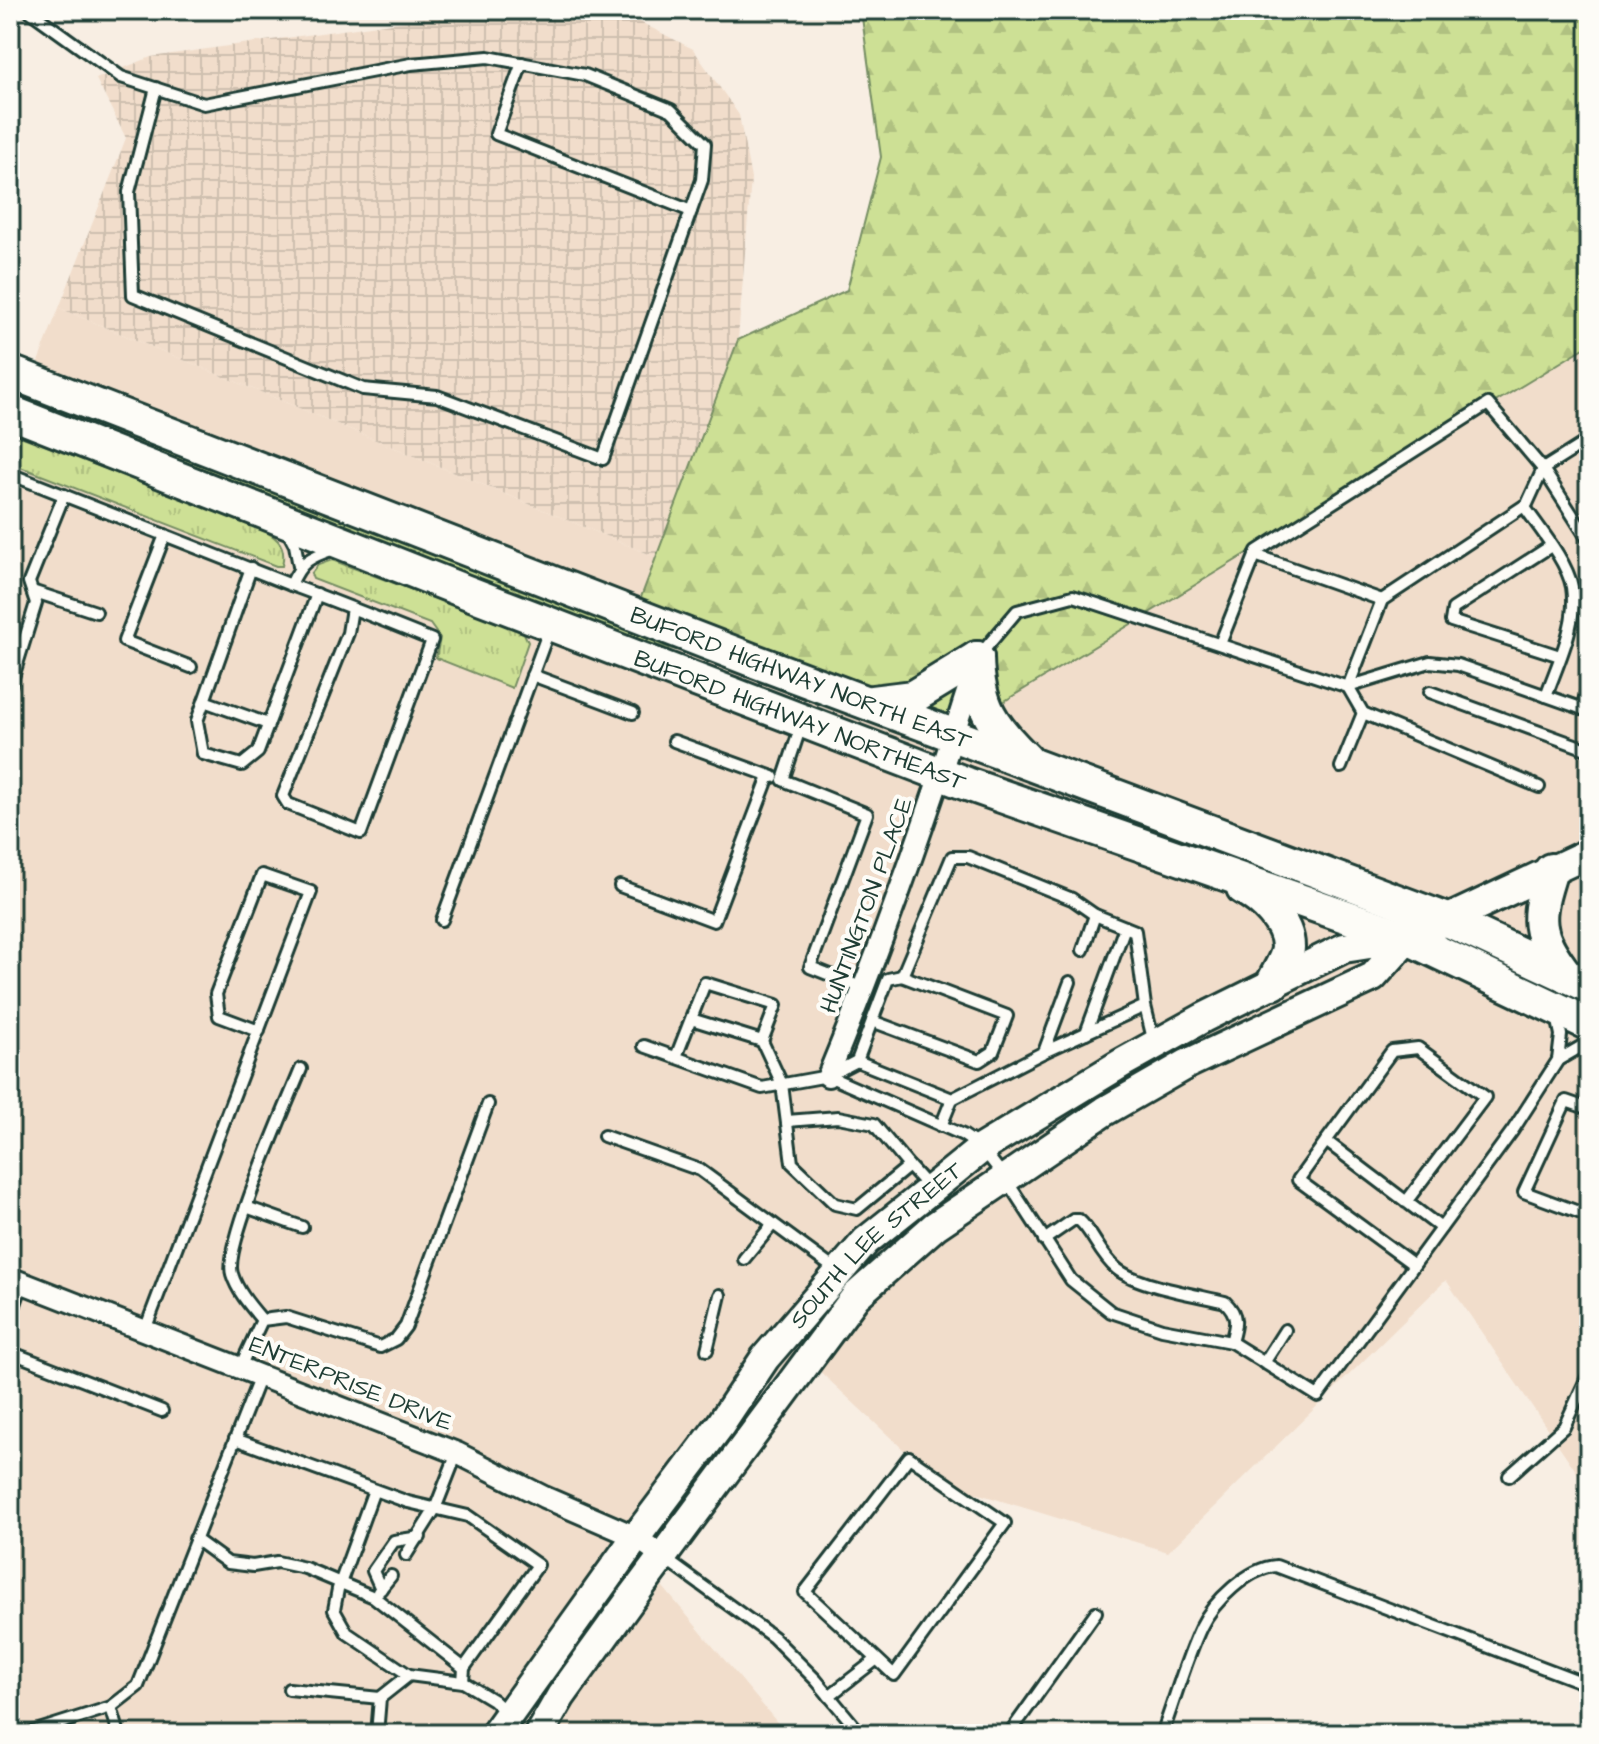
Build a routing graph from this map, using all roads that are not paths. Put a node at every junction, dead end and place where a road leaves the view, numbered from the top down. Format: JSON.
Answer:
{"nodes":[{"id":1,"x":28,"y":10,"type":"edge"},
{"id":2,"x":522,"y":63,"type":"junction"},
{"id":3,"x":156,"y":88,"type":"junction"},
{"id":4,"x":691,"y":211,"type":"junction"},
{"id":5,"x":10,"y":372,"type":"edge"},
{"id":6,"x":10,"y":412,"type":"edge"},
{"id":7,"x":1589,"y":440,"type":"edge"},
{"id":8,"x":1543,"y":469,"type":"junction"},
{"id":9,"x":10,"y":474,"type":"edge"},
{"id":10,"x":64,"y":495,"type":"junction"},
{"id":11,"x":1524,"y":506,"type":"junction"},
{"id":12,"x":281,"y":520,"type":"junction"},
{"id":13,"x":165,"y":535,"type":"junction"},
{"id":14,"x":1589,"y":541,"type":"edge"},
{"id":15,"x":346,"y":545,"type":"junction"},
{"id":16,"x":1551,"y":546,"type":"junction"},
{"id":17,"x":1255,"y":555,"type":"junction"},
{"id":18,"x":299,"y":566,"type":"junction"},
{"id":19,"x":251,"y":568,"type":"junction"},
{"id":20,"x":291,"y":585,"type":"junction"},
{"id":21,"x":32,"y":591,"type":"junction"},
{"id":22,"x":317,"y":594,"type":"junction"},
{"id":23,"x":1382,"y":600,"type":"junction"},
{"id":24,"x":352,"y":608,"type":"junction"},
{"id":25,"x":96,"y":612,"type":"dead end"},
{"id":26,"x":551,"y":624,"type":"junction"},
{"id":27,"x":1220,"y":644,"type":"junction"},
{"id":28,"x":1560,"y":656,"type":"junction"},
{"id":29,"x":977,"y":658,"type":"junction"},
{"id":30,"x":191,"y":667,"type":"dead end"},
{"id":31,"x":532,"y":675,"type":"junction"},
{"id":32,"x":1589,"y":683,"type":"edge"},
{"id":33,"x":10,"y":687,"type":"edge"},
{"id":34,"x":1348,"y":687,"type":"junction"},
{"id":35,"x":1430,"y":692,"type":"dead end"},
{"id":36,"x":1546,"y":696,"type":"junction"},
{"id":37,"x":204,"y":701,"type":"junction"},
{"id":38,"x":868,"y":703,"type":"junction"},
{"id":39,"x":1586,"y":710,"type":"edge"},
{"id":40,"x":633,"y":713,"type":"dead end"},
{"id":41,"x":1363,"y":713,"type":"junction"},
{"id":42,"x":802,"y":721,"type":"junction"},
{"id":43,"x":268,"y":724,"type":"junction"},
{"id":44,"x":953,"y":735,"type":"junction"},
{"id":45,"x":674,"y":741,"type":"dead end"},
{"id":46,"x":1589,"y":750,"type":"edge"},
{"id":47,"x":1031,"y":764,"type":"junction"},
{"id":48,"x":1341,"y":767,"type":"dead end"},
{"id":49,"x":941,"y":774,"type":"junction"},
{"id":50,"x":769,"y":776,"type":"junction"},
{"id":51,"x":783,"y":780,"type":"junction"},
{"id":52,"x":1539,"y":787,"type":"dead end"},
{"id":53,"x":1589,"y":853,"type":"edge"},
{"id":54,"x":1551,"y":870,"type":"junction"},
{"id":55,"x":1212,"y":871,"type":"junction"},
{"id":56,"x":620,"y":886,"type":"dead end"},
{"id":57,"x":1095,"y":915,"type":"junction"},
{"id":58,"x":1445,"y":919,"type":"junction"},
{"id":59,"x":442,"y":920,"type":"dead end"},
{"id":60,"x":1125,"y":927,"type":"junction"},
{"id":61,"x":1408,"y":938,"type":"junction"},
{"id":62,"x":1083,"y":950,"type":"dead end"},
{"id":63,"x":902,"y":976,"type":"junction"},
{"id":64,"x":1578,"y":981,"type":"edge"},
{"id":65,"x":1070,"y":982,"type":"dead end"},
{"id":66,"x":1273,"y":983,"type":"junction"},
{"id":67,"x":864,"y":988,"type":"junction"},
{"id":68,"x":1145,"y":1006,"type":"junction"},
{"id":69,"x":1556,"y":1010,"type":"junction"},
{"id":70,"x":691,"y":1019,"type":"junction"},
{"id":71,"x":872,"y":1021,"type":"junction"},
{"id":72,"x":1589,"y":1024,"type":"edge"},
{"id":73,"x":259,"y":1031,"type":"junction"},
{"id":74,"x":1086,"y":1033,"type":"junction"},
{"id":75,"x":762,"y":1041,"type":"junction"},
{"id":76,"x":1589,"y":1042,"type":"edge"},
{"id":77,"x":1155,"y":1045,"type":"junction"},
{"id":78,"x":644,"y":1046,"type":"dead end"},
{"id":79,"x":1044,"y":1052,"type":"junction"},
{"id":80,"x":676,"y":1057,"type":"junction"},
{"id":81,"x":1558,"y":1060,"type":"junction"},
{"id":82,"x":857,"y":1061,"type":"junction"},
{"id":83,"x":301,"y":1069,"type":"dead end"},
{"id":84,"x":828,"y":1076,"type":"junction"},
{"id":85,"x":782,"y":1084,"type":"junction"},
{"id":86,"x":952,"y":1099,"type":"junction"},
{"id":87,"x":488,"y":1104,"type":"dead end"},
{"id":88,"x":1589,"y":1109,"type":"edge"},
{"id":89,"x":787,"y":1121,"type":"junction"},
{"id":90,"x":941,"y":1126,"type":"junction"},
{"id":91,"x":604,"y":1136,"type":"dead end"},
{"id":92,"x":1326,"y":1141,"type":"junction"},
{"id":93,"x":982,"y":1148,"type":"junction"},
{"id":94,"x":909,"y":1166,"type":"junction"},
{"id":95,"x":1005,"y":1178,"type":"junction"},
{"id":96,"x":930,"y":1190,"type":"junction"},
{"id":97,"x":1406,"y":1202,"type":"junction"},
{"id":98,"x":246,"y":1207,"type":"junction"},
{"id":99,"x":1589,"y":1216,"type":"edge"},
{"id":100,"x":773,"y":1224,"type":"junction"},
{"id":101,"x":302,"y":1227,"type":"dead end"},
{"id":102,"x":1441,"y":1228,"type":"junction"},
{"id":103,"x":1044,"y":1240,"type":"junction"},
{"id":104,"x":744,"y":1259,"type":"dead end"},
{"id":105,"x":1414,"y":1265,"type":"junction"},
{"id":106,"x":837,"y":1275,"type":"junction"},
{"id":107,"x":16,"y":1281,"type":"edge"},
{"id":108,"x":720,"y":1295,"type":"dead end"},
{"id":109,"x":10,"y":1319,"type":"edge"},
{"id":110,"x":262,"y":1320,"type":"junction"},
{"id":111,"x":145,"y":1330,"type":"junction"},
{"id":112,"x":1285,"y":1330,"type":"dead end"},
{"id":113,"x":1231,"y":1342,"type":"junction"},
{"id":114,"x":707,"y":1350,"type":"dead end"},
{"id":115,"x":10,"y":1352,"type":"edge"},
{"id":116,"x":1264,"y":1363,"type":"junction"},
{"id":117,"x":240,"y":1367,"type":"junction"},
{"id":118,"x":1589,"y":1373,"type":"edge"},
{"id":119,"x":260,"y":1376,"type":"junction"},
{"id":120,"x":162,"y":1411,"type":"dead end"},
{"id":121,"x":235,"y":1439,"type":"junction"},
{"id":122,"x":457,"y":1453,"type":"junction"},
{"id":123,"x":1509,"y":1476,"type":"dead end"},
{"id":124,"x":374,"y":1490,"type":"junction"},
{"id":125,"x":435,"y":1509,"type":"junction"},
{"id":126,"x":420,"y":1537,"type":"junction"},
{"id":127,"x":636,"y":1537,"type":"junction"},
{"id":128,"x":195,"y":1539,"type":"junction"},
{"id":129,"x":406,"y":1555,"type":"dead end"},
{"id":130,"x":662,"y":1556,"type":"junction"},
{"id":131,"x":391,"y":1576,"type":"dead end"},
{"id":132,"x":340,"y":1584,"type":"junction"},
{"id":133,"x":377,"y":1593,"type":"junction"},
{"id":134,"x":1096,"y":1612,"type":"dead end"},
{"id":135,"x":877,"y":1659,"type":"junction"},
{"id":136,"x":464,"y":1668,"type":"junction"},
{"id":137,"x":409,"y":1675,"type":"junction"},
{"id":138,"x":463,"y":1682,"type":"junction"},
{"id":139,"x":1589,"y":1685,"type":"edge"},
{"id":140,"x":289,"y":1689,"type":"dead end"},
{"id":141,"x":829,"y":1696,"type":"junction"},
{"id":142,"x":380,"y":1698,"type":"junction"},
{"id":143,"x":111,"y":1707,"type":"junction"},
{"id":144,"x":502,"y":1724,"type":"edge"},
{"id":145,"x":26,"y":1734,"type":"edge"},
{"id":146,"x":119,"y":1734,"type":"edge"},
{"id":147,"x":377,"y":1734,"type":"edge"},
{"id":148,"x":539,"y":1734,"type":"edge"},
{"id":149,"x":861,"y":1734,"type":"edge"},
{"id":150,"x":1009,"y":1734,"type":"edge"},
{"id":151,"x":1162,"y":1734,"type":"edge"}],
"edges":[{"from":1,"to":3,"type":"lane"},
{"from":2,"to":3,"type":"lane"},
{"from":2,"to":4,"type":"lane"},
{"from":2,"to":4,"type":"lane"},
{"from":3,"to":4,"type":"lane"},
{"from":5,"to":38,"type":"main road","name":"BUFORD HIGHWAY NORTH EAST"},
{"from":6,"to":12,"type":"main road","name":"BUFORD HIGHWAY NORTHEAST"},
{"from":7,"to":8,"type":"lane"},
{"from":8,"to":11,"type":"lane"},
{"from":8,"to":14,"type":"lane"},
{"from":8,"to":17,"type":"lane"},
{"from":9,"to":10,"type":"lane"},
{"from":10,"to":13,"type":"lane"},
{"from":10,"to":21,"type":"lane"},
{"from":11,"to":16,"type":"lane"},
{"from":11,"to":23,"type":"lane"},
{"from":12,"to":15,"type":"main road","name":"BUFORD HIGHWAY NORTHEAST"},
{"from":12,"to":18,"type":"lane"},
{"from":13,"to":19,"type":"lane"},
{"from":13,"to":30,"type":"lane"},
{"from":15,"to":18,"type":"lane"},
{"from":15,"to":26,"type":"main road","name":"BUFORD HIGHWAY NORTHEAST"},
{"from":16,"to":28,"type":"lane"},
{"from":16,"to":28,"type":"lane"},
{"from":17,"to":23,"type":"lane"},
{"from":17,"to":27,"type":"lane"},
{"from":18,"to":20,"type":"lane"},
{"from":19,"to":20,"type":"lane"},
{"from":19,"to":37,"type":"lane"},
{"from":20,"to":22,"type":"lane"},
{"from":21,"to":25,"type":"lane"},
{"from":21,"to":33,"type":"lane"},
{"from":22,"to":24,"type":"lane"},
{"from":22,"to":43,"type":"lane"},
{"from":23,"to":34,"type":"lane"},
{"from":24,"to":24,"type":"lane"},
{"from":26,"to":31,"type":"lane"},
{"from":26,"to":42,"type":"main road","name":"BUFORD HIGHWAY NORTHEAST"},
{"from":27,"to":29,"type":"lane"},
{"from":27,"to":34,"type":"lane"},
{"from":28,"to":36,"type":"lane"},
{"from":29,"to":38,"type":"main road"},
{"from":29,"to":44,"type":"street","name":"HUNTINGTON PLACE"},
{"from":29,"to":47,"type":"main road"},
{"from":31,"to":40,"type":"lane"},
{"from":31,"to":59,"type":"lane"},
{"from":32,"to":39,"type":"lane"},
{"from":34,"to":36,"type":"lane"},
{"from":34,"to":41,"type":"lane"},
{"from":35,"to":46,"type":"lane"},
{"from":36,"to":39,"type":"lane"},
{"from":37,"to":43,"type":"lane"},
{"from":37,"to":43,"type":"lane"},
{"from":38,"to":44,"type":"main road","name":"BUFORD HIGHWAY NORTH EAST"},
{"from":41,"to":48,"type":"lane"},
{"from":41,"to":52,"type":"lane"},
{"from":42,"to":49,"type":"main road","name":"BUFORD HIGHWAY NORTHEAST"},
{"from":42,"to":51,"type":"lane"},
{"from":44,"to":47,"type":"main road","name":"BUFORD HIGHWAY NORTH EAST"},
{"from":44,"to":49,"type":"street","name":"HUNTINGTON PLACE"},
{"from":45,"to":50,"type":"lane"},
{"from":47,"to":58,"type":"main road","name":"BUFORD HIGHWAY NORTH EAST"},
{"from":49,"to":55,"type":"main road","name":"BUFORD HIGHWAY NORTHEAST"},
{"from":49,"to":67,"type":"street","name":"HUNTINGTON PLACE"},
{"from":50,"to":51,"type":"lane"},
{"from":50,"to":56,"type":"lane"},
{"from":51,"to":67,"type":"lane"},
{"from":53,"to":54,"type":"main road","name":"SOUTH LEE STREET"},
{"from":54,"to":58,"type":"main road","name":"SOUTH LEE STREET"},
{"from":54,"to":64,"type":"main road"},
{"from":55,"to":61,"type":"main road","name":"BUFORD HIGHWAY NORTHEAST"},
{"from":55,"to":66,"type":"main road"},
{"from":57,"to":60,"type":"lane"},
{"from":57,"to":62,"type":"lane"},
{"from":57,"to":63,"type":"lane"},
{"from":58,"to":61,"type":"main road","name":"SOUTH LEE STREET"},
{"from":58,"to":64,"type":"main road","name":"BUFORD HIGHWAY NORTH EAST"},
{"from":60,"to":68,"type":"lane"},
{"from":60,"to":74,"type":"lane"},
{"from":61,"to":66,"type":"main road","name":"SOUTH LEE STREET"},
{"from":61,"to":69,"type":"main road","name":"BUFORD HIGHWAY NORTHEAST"},
{"from":61,"to":95,"type":"main road","name":"SOUTH LEE STREET"},
{"from":63,"to":71,"type":"lane"},
{"from":63,"to":71,"type":"lane"},
{"from":65,"to":79,"type":"lane"},
{"from":66,"to":77,"type":"main road","name":"SOUTH LEE STREET"},
{"from":67,"to":84,"type":"street","name":"HUNTINGTON PLACE"},
{"from":68,"to":74,"type":"lane"},
{"from":68,"to":77,"type":"lane"},
{"from":69,"to":72,"type":"main road","name":"BUFORD HIGHWAY NORTHEAST"},
{"from":69,"to":81,"type":"lane"},
{"from":70,"to":75,"type":"lane"},
{"from":70,"to":75,"type":"lane"},
{"from":70,"to":80,"type":"lane"},
{"from":71,"to":82,"type":"lane"},
{"from":73,"to":73,"type":"lane"},
{"from":73,"to":111,"type":"lane"},
{"from":74,"to":79,"type":"lane"},
{"from":75,"to":85,"type":"lane"},
{"from":76,"to":81,"type":"lane"},
{"from":77,"to":93,"type":"main road","name":"SOUTH LEE STREET"},
{"from":78,"to":80,"type":"lane"},
{"from":79,"to":86,"type":"lane"},
{"from":80,"to":85,"type":"lane"},
{"from":81,"to":102,"type":"lane"},
{"from":82,"to":84,"type":"lane"},
{"from":82,"to":86,"type":"lane"},
{"from":83,"to":98,"type":"lane"},
{"from":84,"to":85,"type":"lane"},
{"from":84,"to":90,"type":"lane"},
{"from":85,"to":89,"type":"lane"},
{"from":86,"to":90,"type":"lane"},
{"from":87,"to":110,"type":"lane"},
{"from":88,"to":99,"type":"lane"},
{"from":89,"to":94,"type":"lane"},
{"from":89,"to":94,"type":"lane"},
{"from":90,"to":93,"type":"lane"},
{"from":91,"to":100,"type":"lane"},
{"from":92,"to":97,"type":"lane"},
{"from":92,"to":97,"type":"lane"},
{"from":92,"to":105,"type":"lane"},
{"from":93,"to":95,"type":"lane"},
{"from":93,"to":96,"type":"main road","name":"SOUTH LEE STREET"},
{"from":94,"to":96,"type":"lane"},
{"from":95,"to":103,"type":"lane"},
{"from":95,"to":130,"type":"main road","name":"SOUTH LEE STREET"},
{"from":96,"to":106,"type":"main road","name":"SOUTH LEE STREET"},
{"from":97,"to":102,"type":"lane"},
{"from":98,"to":101,"type":"lane"},
{"from":98,"to":110,"type":"lane"},
{"from":100,"to":104,"type":"lane"},
{"from":100,"to":106,"type":"lane"},
{"from":102,"to":105,"type":"lane"},
{"from":103,"to":113,"type":"lane"},
{"from":103,"to":113,"type":"lane"},
{"from":105,"to":116,"type":"lane"},
{"from":106,"to":127,"type":"main road","name":"SOUTH LEE STREET"},
{"from":107,"to":109,"type":"lane"},
{"from":107,"to":111,"type":"street","name":"ENTERPRISE DRIVE"},
{"from":108,"to":114,"type":"lane"},
{"from":110,"to":117,"type":"lane"},
{"from":111,"to":117,"type":"street","name":"ENTERPRISE DRIVE"},
{"from":112,"to":116,"type":"lane"},
{"from":113,"to":116,"type":"lane"},
{"from":115,"to":120,"type":"lane"},
{"from":117,"to":119,"type":"street","name":"ENTERPRISE DRIVE"},
{"from":118,"to":123,"type":"lane"},
{"from":119,"to":121,"type":"lane"},
{"from":119,"to":122,"type":"street","name":"ENTERPRISE DRIVE"},
{"from":121,"to":124,"type":"lane"},
{"from":121,"to":128,"type":"lane"},
{"from":122,"to":125,"type":"lane"},
{"from":122,"to":127,"type":"street","name":"ENTERPRISE DRIVE"},
{"from":124,"to":125,"type":"lane"},
{"from":124,"to":132,"type":"lane"},
{"from":125,"to":126,"type":"lane"},
{"from":125,"to":136,"type":"lane"},
{"from":126,"to":129,"type":"lane"},
{"from":126,"to":133,"type":"lane"},
{"from":127,"to":130,"type":"street","name":"ENTERPRISE DRIVE"},
{"from":127,"to":144,"type":"main road","name":"SOUTH LEE STREET"},
{"from":128,"to":132,"type":"lane"},
{"from":128,"to":143,"type":"lane"},
{"from":130,"to":141,"type":"lane"},
{"from":130,"to":148,"type":"main road","name":"SOUTH LEE STREET"},
{"from":131,"to":133,"type":"lane"},
{"from":132,"to":133,"type":"lane"},
{"from":132,"to":137,"type":"lane"},
{"from":133,"to":136,"type":"lane"},
{"from":134,"to":150,"type":"lane"},
{"from":135,"to":135,"type":"lane"},
{"from":135,"to":141,"type":"lane"},
{"from":136,"to":138,"type":"lane"},
{"from":137,"to":138,"type":"lane"},
{"from":137,"to":142,"type":"lane"},
{"from":138,"to":144,"type":"lane"},
{"from":139,"to":151,"type":"lane"},
{"from":140,"to":142,"type":"lane"},
{"from":141,"to":149,"type":"lane"},
{"from":142,"to":147,"type":"lane"},
{"from":143,"to":145,"type":"lane"},
{"from":143,"to":146,"type":"lane"}]}
